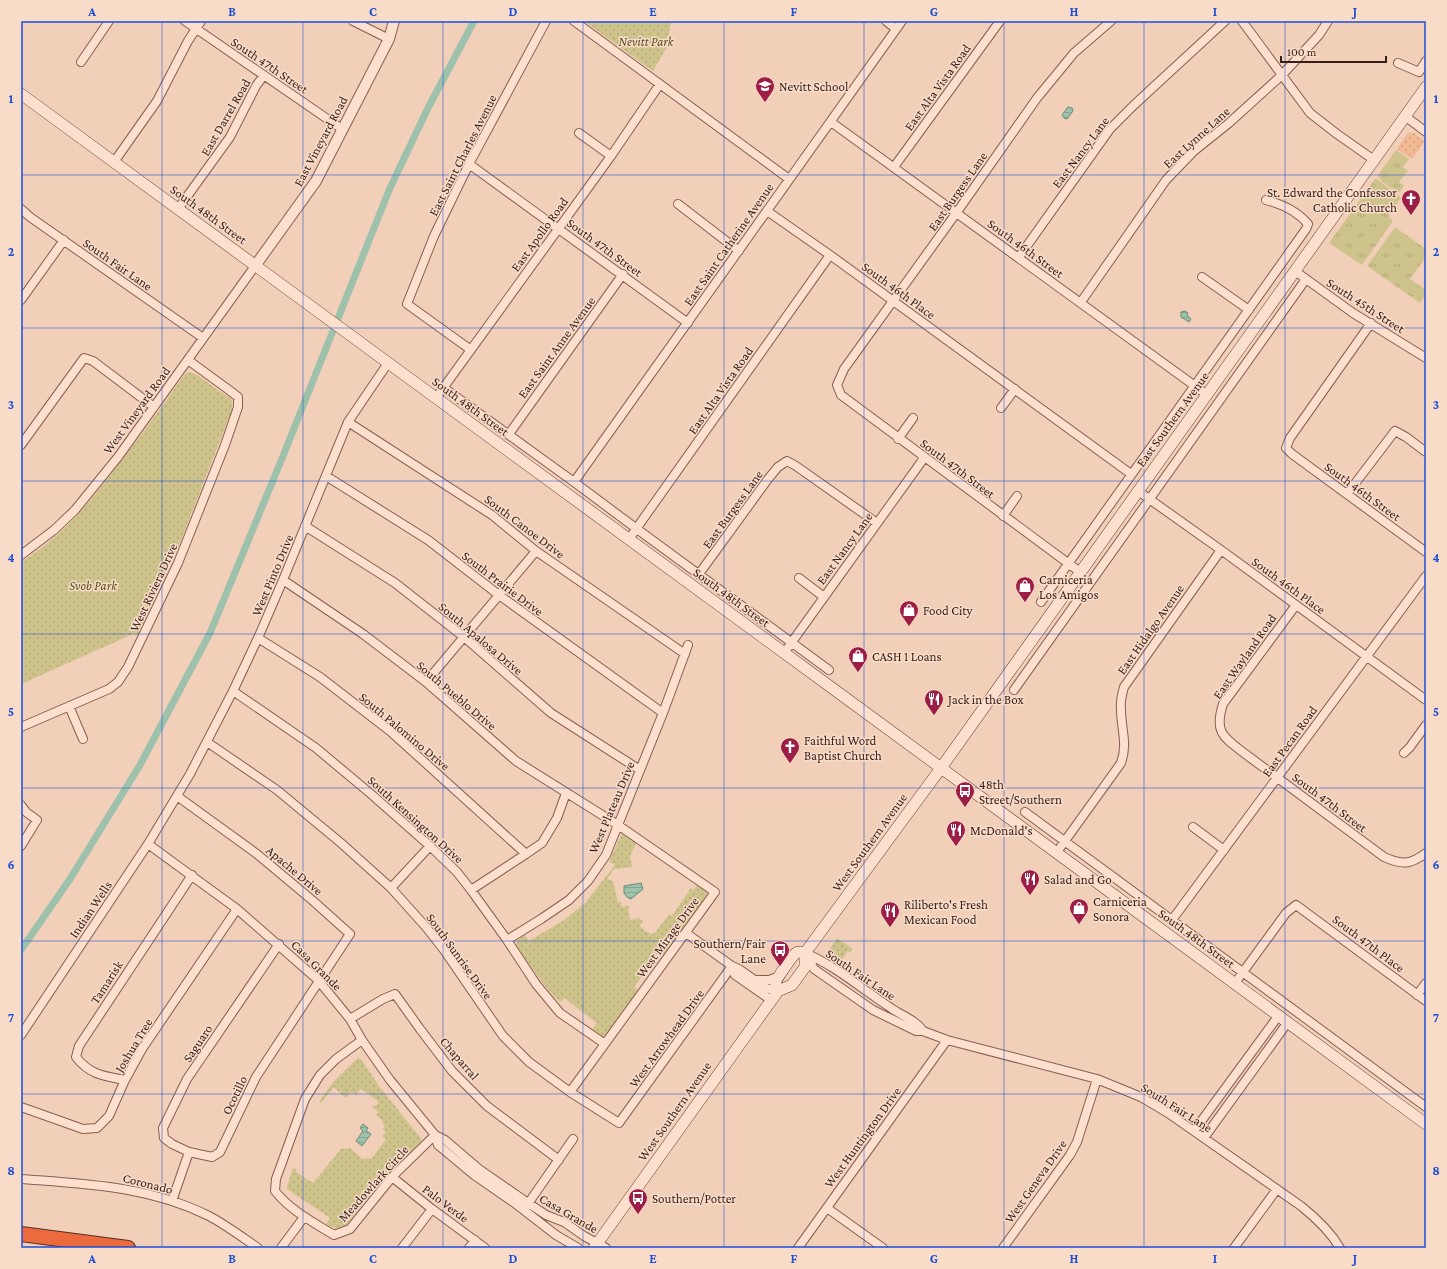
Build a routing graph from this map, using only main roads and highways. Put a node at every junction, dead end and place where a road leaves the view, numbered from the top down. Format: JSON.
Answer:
{"nodes":[{"id":1,"x":1426,"y":87,"type":"edge"},
{"id":2,"x":21,"y":94,"type":"edge"},
{"id":3,"x":940,"y":768,"type":"junction"},
{"id":4,"x":805,"y":953,"type":"junction"},
{"id":5,"x":775,"y":996,"type":"junction"},
{"id":6,"x":1426,"y":1124,"type":"edge"},
{"id":7,"x":22,"y":1235,"type":"edge"},
{"id":8,"x":599,"y":1246,"type":"edge"},
{"id":9,"x":128,"y":1248,"type":"edge"}],
"edges":[{"from":1,"to":3,"type":"main road","name":"East Southern Avenue"},
{"from":2,"to":3,"type":"main road","name":"South 48th Street"},
{"from":3,"to":4,"type":"main road","name":"West Southern Avenue"},
{"from":3,"to":6,"type":"main road","name":"South 48th Street"},
{"from":4,"to":5,"type":"main road","name":"West Southern Avenue"},
{"from":4,"to":5,"type":"main road","name":"West Southern Avenue"},
{"from":5,"to":8,"type":"main road","name":"West Southern Avenue"},
{"from":7,"to":9,"type":"highway"}]}
